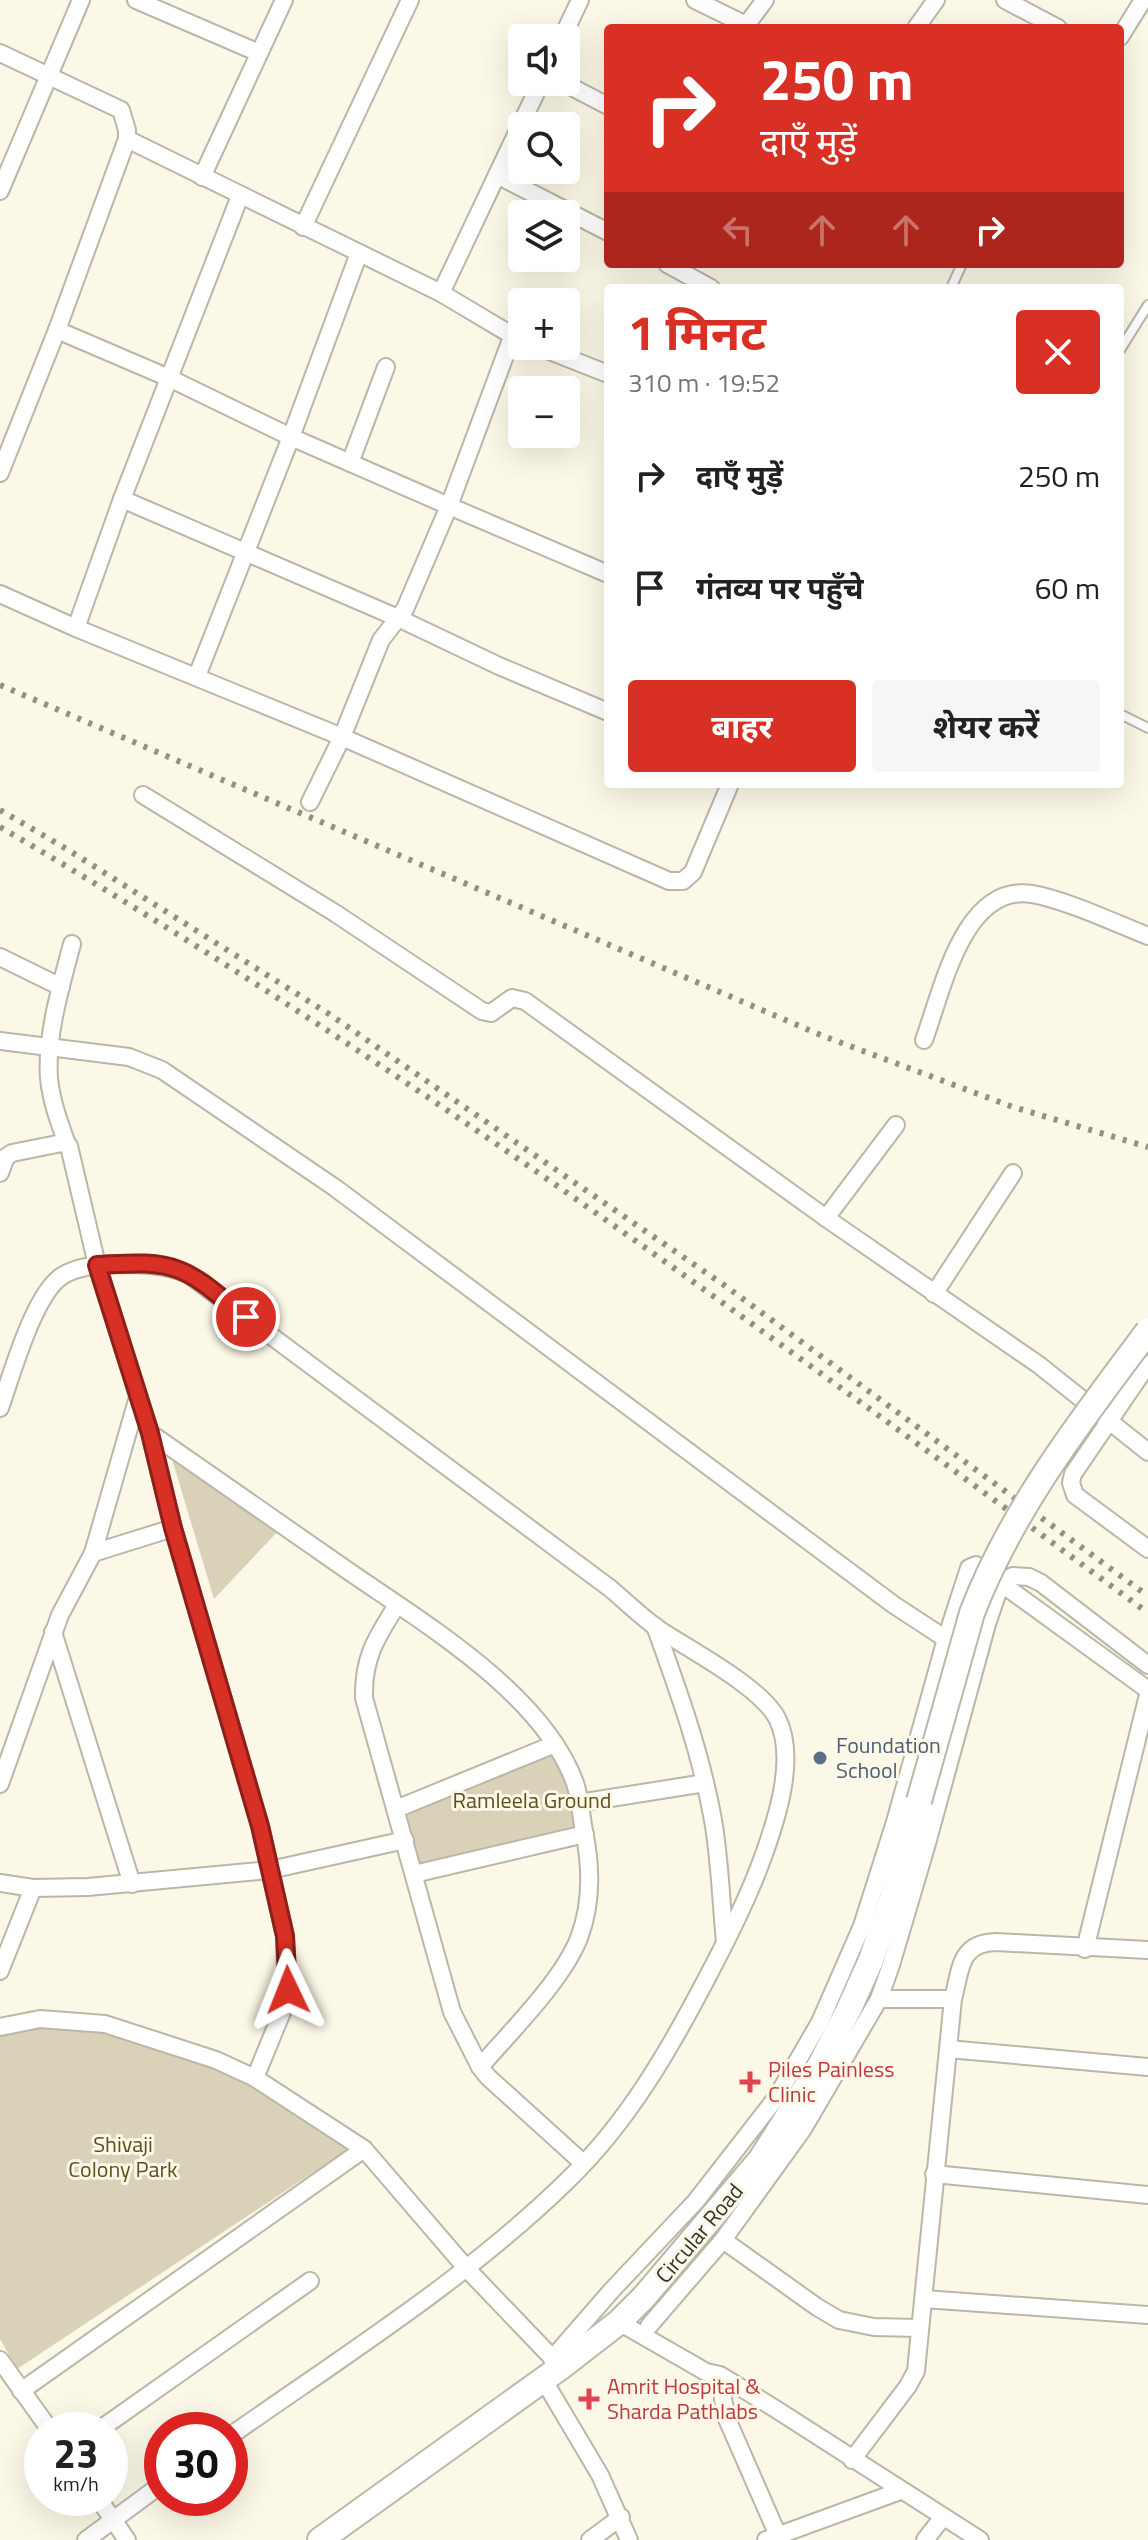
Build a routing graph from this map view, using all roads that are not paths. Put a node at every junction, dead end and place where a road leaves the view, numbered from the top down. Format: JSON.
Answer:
{"nodes":[{"id":1,"x":81,"y":0,"type":"edge"},
{"id":2,"x":136,"y":0,"type":"edge"},
{"id":3,"x":284,"y":0,"type":"edge"},
{"id":4,"x":410,"y":0,"type":"edge"},
{"id":5,"x":580,"y":0,"type":"edge"},
{"id":6,"x":695,"y":0,"type":"edge"},
{"id":7,"x":765,"y":0,"type":"edge"},
{"id":8,"x":936,"y":0,"type":"edge"},
{"id":9,"x":1005,"y":0,"type":"edge"},
{"id":10,"x":1143,"y":0,"type":"edge"},
{"id":11,"x":569,"y":24,"type":"edge"},
{"id":12,"x":739,"y":24,"type":"edge"},
{"id":13,"x":747,"y":24,"type":"edge"},
{"id":14,"x":919,"y":24,"type":"edge"},
{"id":15,"x":1050,"y":24,"type":"edge"},
{"id":16,"x":1124,"y":31,"type":"edge"},
{"id":17,"x":0,"y":53,"type":"edge"},
{"id":18,"x":259,"y":53,"type":"junction"},
{"id":19,"x":48,"y":76,"type":"junction"},
{"id":20,"x":580,"y":91,"type":"edge"},
{"id":21,"x":534,"y":96,"type":"edge"},
{"id":22,"x":604,"y":104,"type":"edge"},
{"id":23,"x":127,"y":139,"type":"junction"},
{"id":24,"x":497,"y":175,"type":"junction"},
{"id":25,"x":202,"y":177,"type":"junction"},
{"id":26,"x":0,"y":191,"type":"edge"},
{"id":27,"x":240,"y":196,"type":"junction"},
{"id":28,"x":303,"y":227,"type":"junction"},
{"id":29,"x":604,"y":230,"type":"edge"},
{"id":30,"x":359,"y":253,"type":"junction"},
{"id":31,"x":674,"y":268,"type":"edge"},
{"id":32,"x":704,"y":284,"type":"edge"},
{"id":33,"x":441,"y":293,"type":"junction"},
{"id":34,"x":1148,"y":305,"type":"edge"},
{"id":35,"x":57,"y":330,"type":"junction"},
{"id":36,"x":508,"y":334,"type":"edge"},
{"id":37,"x":1124,"y":344,"type":"edge"},
{"id":38,"x":508,"y":360,"type":"edge"},
{"id":39,"x":572,"y":360,"type":"edge"},
{"id":40,"x":386,"y":367,"type":"dead end"},
{"id":41,"x":604,"y":372,"type":"edge"},
{"id":42,"x":169,"y":378,"type":"junction"},
{"id":43,"x":291,"y":437,"type":"junction"},
{"id":44,"x":350,"y":463,"type":"junction"},
{"id":45,"x":0,"y":473,"type":"edge"},
{"id":46,"x":122,"y":499,"type":"junction"},
{"id":47,"x":449,"y":506,"type":"junction"},
{"id":48,"x":246,"y":551,"type":"junction"},
{"id":49,"x":604,"y":572,"type":"edge"},
{"id":50,"x":0,"y":594,"type":"edge"},
{"id":51,"x":398,"y":618,"type":"junction"},
{"id":52,"x":76,"y":628,"type":"junction"},
{"id":53,"x":197,"y":676,"type":"junction"},
{"id":54,"x":604,"y":710,"type":"edge"},
{"id":55,"x":1124,"y":716,"type":"edge"},
{"id":56,"x":1148,"y":728,"type":"edge"},
{"id":57,"x":342,"y":737,"type":"junction"},
{"id":58,"x":728,"y":788,"type":"edge"},
{"id":59,"x":143,"y":795,"type":"dead end"},
{"id":60,"x":310,"y":802,"type":"dead end"},
{"id":61,"x":1148,"y":936,"type":"edge"},
{"id":62,"x":72,"y":944,"type":"dead end"},
{"id":63,"x":0,"y":957,"type":"edge"},
{"id":64,"x":61,"y":987,"type":"junction"},
{"id":65,"x":924,"y":1040,"type":"dead end"},
{"id":66,"x":0,"y":1041,"type":"edge"},
{"id":67,"x":50,"y":1046,"type":"junction"},
{"id":68,"x":896,"y":1125,"type":"dead end"},
{"id":69,"x":67,"y":1144,"type":"junction"},
{"id":70,"x":4,"y":1154,"type":"edge"},
{"id":71,"x":0,"y":1173,"type":"edge"},
{"id":72,"x":1013,"y":1173,"type":"dead end"},
{"id":73,"x":826,"y":1218,"type":"junction"},
{"id":74,"x":97,"y":1265,"type":"junction"},
{"id":75,"x":934,"y":1294,"type":"junction"},
{"id":76,"x":1148,"y":1331,"type":"edge"},
{"id":77,"x":1148,"y":1364,"type":"edge"},
{"id":78,"x":138,"y":1397,"type":"junction"},
{"id":79,"x":0,"y":1408,"type":"edge"},
{"id":80,"x":1109,"y":1421,"type":"junction"},
{"id":81,"x":150,"y":1433,"type":"junction"},
{"id":82,"x":1148,"y":1452,"type":"edge"},
{"id":83,"x":173,"y":1528,"type":"junction"},
{"id":84,"x":1148,"y":1549,"type":"edge"},
{"id":85,"x":93,"y":1553,"type":"junction"},
{"id":86,"x":1001,"y":1583,"type":"junction"},
{"id":87,"x":397,"y":1605,"type":"junction"},
{"id":88,"x":655,"y":1626,"type":"junction"},
{"id":89,"x":53,"y":1632,"type":"junction"},
{"id":90,"x":946,"y":1639,"type":"junction"},
{"id":91,"x":1148,"y":1665,"type":"edge"},
{"id":92,"x":1148,"y":1693,"type":"edge"},
{"id":93,"x":555,"y":1744,"type":"junction"},
{"id":94,"x":705,"y":1783,"type":"junction"},
{"id":95,"x":0,"y":1784,"type":"edge"},
{"id":96,"x":579,"y":1803,"type":"junction"},
{"id":97,"x":396,"y":1809,"type":"junction"},
{"id":98,"x":585,"y":1834,"type":"junction"},
{"id":99,"x":405,"y":1840,"type":"junction"},
{"id":100,"x":270,"y":1870,"type":"junction"},
{"id":101,"x":414,"y":1874,"type":"junction"},
{"id":102,"x":0,"y":1883,"type":"edge"},
{"id":103,"x":132,"y":1884,"type":"junction"},
{"id":104,"x":33,"y":1888,"type":"junction"},
{"id":105,"x":725,"y":1944,"type":"junction"},
{"id":106,"x":1085,"y":1949,"type":"junction"},
{"id":107,"x":1148,"y":1950,"type":"edge"},
{"id":108,"x":0,"y":1971,"type":"edge"},
{"id":109,"x":879,"y":1999,"type":"junction"},
{"id":110,"x":953,"y":1999,"type":"junction"},
{"id":111,"x":0,"y":2027,"type":"edge"},
{"id":112,"x":948,"y":2049,"type":"junction"},
{"id":113,"x":480,"y":2067,"type":"junction"},
{"id":114,"x":1148,"y":2067,"type":"edge"},
{"id":115,"x":255,"y":2078,"type":"junction"},
{"id":116,"x":364,"y":2149,"type":"junction"},
{"id":117,"x":583,"y":2163,"type":"junction"},
{"id":118,"x":934,"y":2174,"type":"junction"},
{"id":119,"x":1148,"y":2195,"type":"edge"},
{"id":120,"x":723,"y":2240,"type":"junction"},
{"id":121,"x":467,"y":2269,"type":"junction"},
{"id":122,"x":310,"y":2281,"type":"dead end"},
{"id":123,"x":924,"y":2299,"type":"junction"},
{"id":124,"x":635,"y":2314,"type":"junction"},
{"id":125,"x":1148,"y":2315,"type":"edge"},
{"id":126,"x":920,"y":2328,"type":"junction"},
{"id":127,"x":1,"y":2366,"type":"edge"},
{"id":128,"x":552,"y":2368,"type":"junction"},
{"id":129,"x":722,"y":2376,"type":"junction"},
{"id":130,"x":21,"y":2391,"type":"junction"},
{"id":131,"x":37,"y":2412,"type":"edge"},
{"id":132,"x":124,"y":2412,"type":"edge"},
{"id":133,"x":248,"y":2423,"type":"edge"},
{"id":134,"x":852,"y":2460,"type":"junction"},
{"id":135,"x":900,"y":2491,"type":"junction"},
{"id":136,"x":144,"y":2497,"type":"edge"},
{"id":137,"x":110,"y":2516,"type":"edge"},
{"id":138,"x":621,"y":2517,"type":"junction"},
{"id":139,"x":943,"y":2517,"type":"junction"},
{"id":140,"x":112,"y":2519,"type":"junction"},
{"id":141,"x":327,"y":2538,"type":"edge"},
{"id":142,"x":775,"y":2539,"type":"edge"},
{"id":143,"x":86,"y":2540,"type":"edge"},
{"id":144,"x":127,"y":2540,"type":"edge"},
{"id":145,"x":590,"y":2540,"type":"edge"},
{"id":146,"x":629,"y":2540,"type":"edge"},
{"id":147,"x":925,"y":2540,"type":"edge"},
{"id":148,"x":980,"y":2540,"type":"edge"}],
"edges":[{"from":1,"to":19,"type":"street"},
{"from":2,"to":18,"type":"street"},
{"from":3,"to":18,"type":"street"},
{"from":4,"to":28,"type":"street"},
{"from":5,"to":11,"type":"street"},
{"from":6,"to":12,"type":"street"},
{"from":7,"to":13,"type":"street"},
{"from":8,"to":14,"type":"street"},
{"from":9,"to":15,"type":"street"},
{"from":10,"to":16,"type":"street"},
{"from":17,"to":19,"type":"street"},
{"from":18,"to":25,"type":"street"},
{"from":19,"to":23,"type":"street"},
{"from":19,"to":26,"type":"street"},
{"from":20,"to":22,"type":"street"},
{"from":21,"to":24,"type":"street"},
{"from":23,"to":25,"type":"street"},
{"from":23,"to":35,"type":"street"},
{"from":24,"to":29,"type":"street"},
{"from":24,"to":33,"type":"street"},
{"from":25,"to":27,"type":"street"},
{"from":27,"to":28,"type":"street"},
{"from":27,"to":42,"type":"street"},
{"from":28,"to":30,"type":"street"},
{"from":30,"to":33,"type":"street"},
{"from":30,"to":43,"type":"street"},
{"from":31,"to":32,"type":"street"},
{"from":33,"to":36,"type":"street"},
{"from":34,"to":37,"type":"lane"},
{"from":35,"to":42,"type":"street"},
{"from":35,"to":45,"type":"street"},
{"from":38,"to":47,"type":"street"},
{"from":39,"to":41,"type":"street"},
{"from":40,"to":44,"type":"street"},
{"from":42,"to":43,"type":"street"},
{"from":42,"to":46,"type":"street"},
{"from":43,"to":44,"type":"street"},
{"from":43,"to":48,"type":"street"},
{"from":44,"to":47,"type":"street"},
{"from":46,"to":48,"type":"street"},
{"from":46,"to":52,"type":"street"},
{"from":47,"to":49,"type":"street"},
{"from":47,"to":51,"type":"street"},
{"from":48,"to":51,"type":"street"},
{"from":48,"to":53,"type":"street"},
{"from":50,"to":52,"type":"street"},
{"from":51,"to":54,"type":"street"},
{"from":51,"to":57,"type":"street"},
{"from":52,"to":53,"type":"street"},
{"from":53,"to":57,"type":"street"},
{"from":55,"to":56,"type":"lane"},
{"from":57,"to":58,"type":"street"},
{"from":57,"to":60,"type":"street"},
{"from":59,"to":73,"type":"street"},
{"from":61,"to":65,"type":"street"},
{"from":62,"to":64,"type":"street"},
{"from":63,"to":64,"type":"street"},
{"from":64,"to":67,"type":"street"},
{"from":66,"to":67,"type":"street"},
{"from":67,"to":69,"type":"street"},
{"from":67,"to":90,"type":"street"},
{"from":68,"to":73,"type":"street"},
{"from":69,"to":70,"type":"street"},
{"from":69,"to":74,"type":"street"},
{"from":70,"to":71,"type":"street"},
{"from":72,"to":75,"type":"street"},
{"from":73,"to":75,"type":"street"},
{"from":74,"to":78,"type":"street"},
{"from":74,"to":79,"type":"street"},
{"from":74,"to":88,"type":"street"},
{"from":75,"to":80,"type":"street"},
{"from":76,"to":124,"type":"main road","name":"Circular Road","bridge":true},
{"from":77,"to":80,"type":"street"},
{"from":78,"to":81,"type":"street"},
{"from":78,"to":85,"type":"street"},
{"from":80,"to":82,"type":"street"},
{"from":80,"to":84,"type":"street"},
{"from":81,"to":83,"type":"street"},
{"from":81,"to":87,"type":"street"},
{"from":83,"to":85,"type":"street"},
{"from":83,"to":100,"type":"street"},
{"from":85,"to":89,"type":"street"},
{"from":86,"to":90,"type":"street"},
{"from":86,"to":91,"type":"street"},
{"from":86,"to":92,"type":"street"},
{"from":86,"to":109,"type":"street"},
{"from":87,"to":93,"type":"street"},
{"from":87,"to":97,"type":"street"},
{"from":88,"to":94,"type":"street"},
{"from":88,"to":105,"type":"street"},
{"from":89,"to":95,"type":"street"},
{"from":89,"to":103,"type":"street"},
{"from":90,"to":128,"type":"street"},
{"from":92,"to":106,"type":"street"},
{"from":93,"to":96,"type":"street"},
{"from":93,"to":97,"type":"street"},
{"from":94,"to":96,"type":"street"},
{"from":94,"to":105,"type":"street"},
{"from":96,"to":98,"type":"street"},
{"from":97,"to":99,"type":"street"},
{"from":98,"to":101,"type":"street"},
{"from":98,"to":113,"type":"street"},
{"from":99,"to":100,"type":"street"},
{"from":99,"to":101,"type":"street"},
{"from":100,"to":103,"type":"street"},
{"from":100,"to":115,"type":"street"},
{"from":101,"to":113,"type":"street"},
{"from":102,"to":104,"type":"street"},
{"from":103,"to":104,"type":"street"},
{"from":104,"to":108,"type":"street"},
{"from":105,"to":117,"type":"street"},
{"from":106,"to":107,"type":"street"},
{"from":106,"to":110,"type":"street"},
{"from":109,"to":110,"type":"street"},
{"from":109,"to":120,"type":"street"},
{"from":110,"to":112,"type":"street"},
{"from":111,"to":115,"type":"street"},
{"from":112,"to":114,"type":"street"},
{"from":112,"to":118,"type":"street"},
{"from":113,"to":117,"type":"street"},
{"from":115,"to":116,"type":"street"},
{"from":116,"to":121,"type":"street"},
{"from":116,"to":130,"type":"street"},
{"from":117,"to":121,"type":"street"},
{"from":118,"to":119,"type":"street"},
{"from":118,"to":123,"type":"street"},
{"from":120,"to":124,"type":"street"},
{"from":120,"to":126,"type":"street"},
{"from":121,"to":128,"type":"street"},
{"from":121,"to":133,"type":"street"},
{"from":122,"to":132,"type":"street"},
{"from":123,"to":125,"type":"street"},
{"from":123,"to":126,"type":"street"},
{"from":124,"to":128,"type":"main road","name":"Circular Road"},
{"from":124,"to":129,"type":"street"},
{"from":124,"to":129,"type":"street"},
{"from":126,"to":134,"type":"street"},
{"from":127,"to":130,"type":"street"},
{"from":128,"to":138,"type":"street"},
{"from":128,"to":141,"type":"main road","name":"Circular Road"},
{"from":129,"to":134,"type":"street"},
{"from":129,"to":142,"type":"street"},
{"from":130,"to":131,"type":"street"},
{"from":134,"to":135,"type":"street"},
{"from":135,"to":139,"type":"street"},
{"from":135,"to":142,"type":"street"},
{"from":136,"to":140,"type":"street"},
{"from":137,"to":140,"type":"street"},
{"from":138,"to":145,"type":"street"},
{"from":138,"to":146,"type":"street"},
{"from":139,"to":147,"type":"street"},
{"from":139,"to":148,"type":"street"},
{"from":140,"to":143,"type":"street"},
{"from":140,"to":144,"type":"street"}]}
